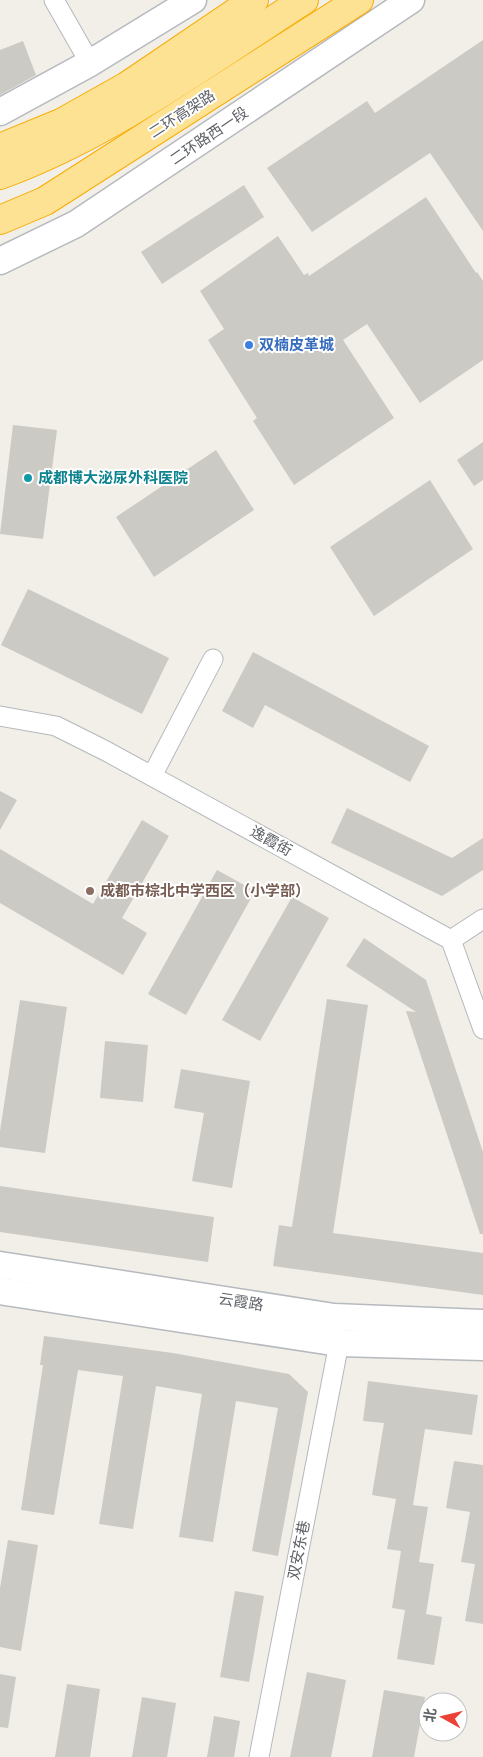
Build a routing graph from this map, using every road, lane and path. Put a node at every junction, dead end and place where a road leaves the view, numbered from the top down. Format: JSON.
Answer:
{"nodes":[{"id":1,"x":54,"y":0,"type":"edge"},
{"id":2,"x":193,"y":0,"type":"edge"},
{"id":3,"x":254,"y":0,"type":"edge"},
{"id":4,"x":304,"y":0,"type":"edge"},
{"id":5,"x":359,"y":0,"type":"edge"},
{"id":6,"x":411,"y":0,"type":"edge"},
{"id":7,"x":90,"y":63,"type":"junction"},
{"id":8,"x":0,"y":112,"type":"edge"},
{"id":9,"x":0,"y":148,"type":"edge"},
{"id":10,"x":0,"y":176,"type":"edge"},
{"id":11,"x":0,"y":220,"type":"edge"},
{"id":12,"x":0,"y":261,"type":"edge"},
{"id":13,"x":213,"y":660,"type":"dead end"},
{"id":14,"x":0,"y":716,"type":"edge"},
{"id":15,"x":152,"y":776,"type":"junction"},
{"id":16,"x":483,"y":919,"type":"edge"},
{"id":17,"x":451,"y":940,"type":"junction"},
{"id":18,"x":483,"y":1029,"type":"edge"},
{"id":19,"x":0,"y":1265,"type":"edge"},
{"id":20,"x":0,"y":1291,"type":"edge"},
{"id":21,"x":483,"y":1323,"type":"edge"},
{"id":22,"x":339,"y":1343,"type":"junction"},
{"id":23,"x":483,"y":1347,"type":"edge"},
{"id":24,"x":259,"y":1757,"type":"edge"}],
"edges":[{"from":1,"to":7,"type":"street"},
{"from":2,"to":7,"type":"street"},
{"from":3,"to":9,"type":"highway"},
{"from":4,"to":10,"type":"highway","name":"二环高架路"},
{"from":5,"to":11,"type":"highway","name":"二环高架路"},
{"from":6,"to":12,"type":"street","name":"二环路西一段"},
{"from":7,"to":8,"type":"street"},
{"from":13,"to":15,"type":"street"},
{"from":14,"to":15,"type":"street","name":"逸霞街"},
{"from":15,"to":17,"type":"street","name":"逸霞街"},
{"from":16,"to":17,"type":"street"},
{"from":17,"to":18,"type":"street"},
{"from":19,"to":21,"type":"street","name":"云霞路"},
{"from":20,"to":22,"type":"street"},
{"from":22,"to":23,"type":"street"},
{"from":22,"to":24,"type":"street","name":"双安东巷"}]}
